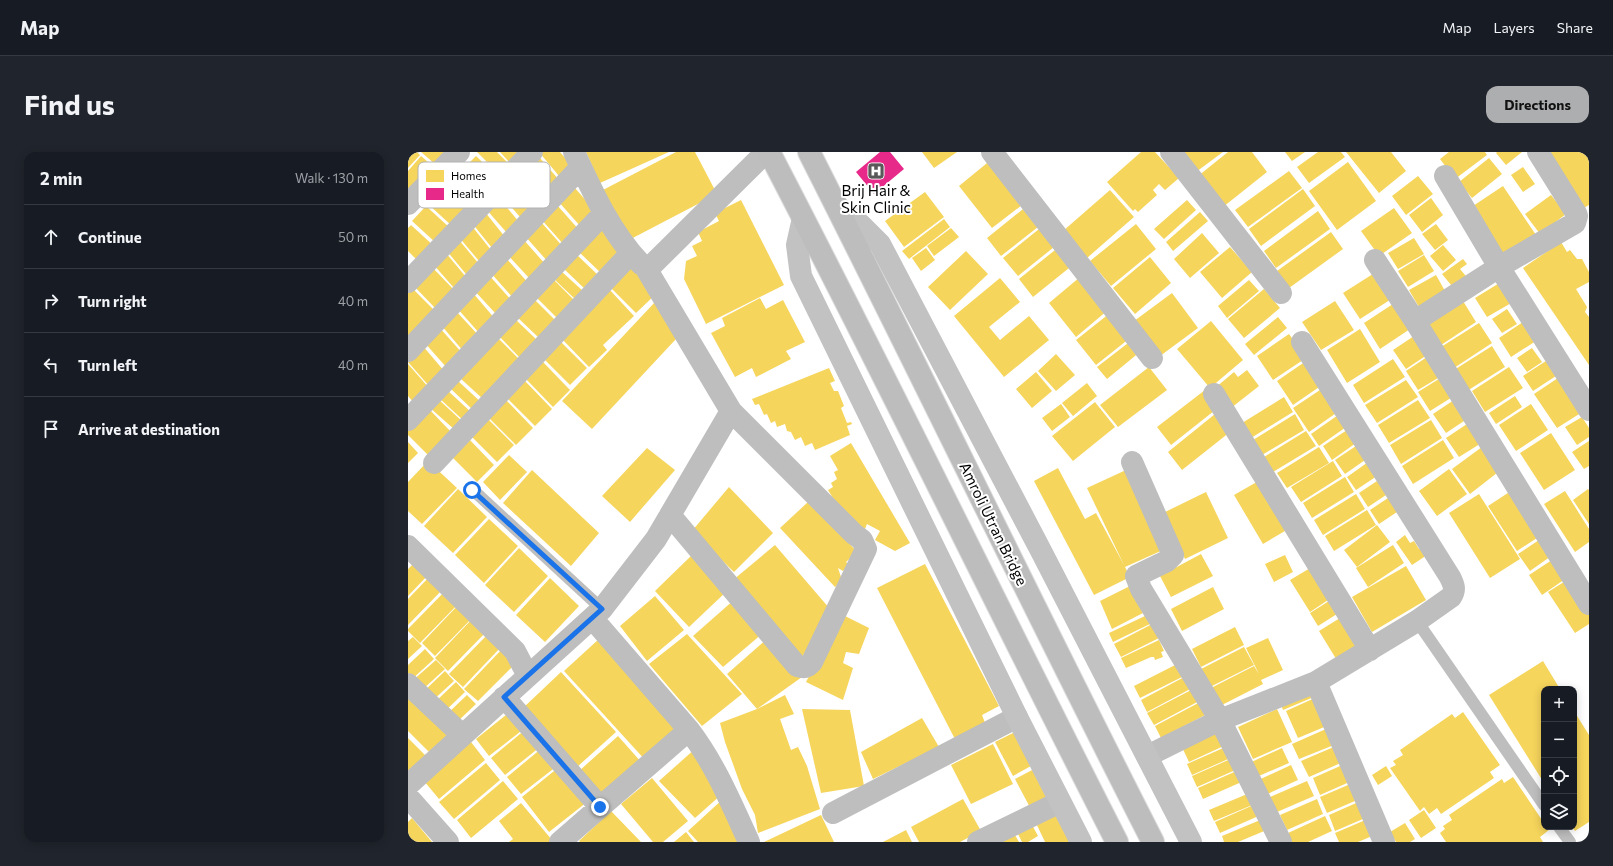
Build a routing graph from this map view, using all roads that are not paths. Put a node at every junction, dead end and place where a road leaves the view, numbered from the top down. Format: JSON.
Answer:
{"nodes":[{"id":1,"x":459,"y":152,"type":"edge"},
{"id":2,"x":532,"y":152,"type":"edge"},
{"id":3,"x":766,"y":152,"type":"edge"},
{"id":4,"x":769,"y":152,"type":"edge"},
{"id":5,"x":809,"y":152,"type":"edge"},
{"id":6,"x":992,"y":152,"type":"edge"},
{"id":7,"x":1171,"y":152,"type":"edge"},
{"id":8,"x":1538,"y":152,"type":"edge"},
{"id":9,"x":578,"y":160,"type":"edge"},
{"id":10,"x":449,"y":162,"type":"edge"},
{"id":11,"x":522,"y":162,"type":"edge"},
{"id":12,"x":1445,"y":176,"type":"dead end"},
{"id":13,"x":550,"y":191,"type":"edge"},
{"id":14,"x":418,"y":194,"type":"edge"},
{"id":15,"x":408,"y":204,"type":"edge"},
{"id":16,"x":836,"y":205,"type":"junction"},
{"id":17,"x":479,"y":208,"type":"edge"},
{"id":18,"x":535,"y":208,"type":"edge"},
{"id":19,"x":604,"y":213,"type":"junction"},
{"id":20,"x":803,"y":218,"type":"junction"},
{"id":21,"x":631,"y":253,"type":"junction"},
{"id":22,"x":1375,"y":260,"type":"dead end"},
{"id":23,"x":1499,"y":267,"type":"junction"},
{"id":24,"x":648,"y":270,"type":"junction"},
{"id":25,"x":408,"y":282,"type":"edge"},
{"id":26,"x":1281,"y":293,"type":"dead end"},
{"id":27,"x":1415,"y":321,"type":"junction"},
{"id":28,"x":1302,"y":342,"type":"dead end"},
{"id":29,"x":408,"y":351,"type":"edge"},
{"id":30,"x":1152,"y":358,"type":"dead end"},
{"id":31,"x":1214,"y":394,"type":"dead end"},
{"id":32,"x":1589,"y":410,"type":"edge"},
{"id":33,"x":731,"y":411,"type":"junction"},
{"id":34,"x":408,"y":420,"type":"edge"},
{"id":35,"x":1132,"y":462,"type":"dead end"},
{"id":36,"x":434,"y":463,"type":"dead end"},
{"id":37,"x":472,"y":490,"type":"dead end"},
{"id":38,"x":670,"y":515,"type":"junction"},
{"id":39,"x":408,"y":546,"type":"edge"},
{"id":40,"x":1589,"y":604,"type":"edge"},
{"id":41,"x":597,"y":613,"type":"junction"},
{"id":42,"x":1417,"y":621,"type":"junction"},
{"id":43,"x":1370,"y":650,"type":"junction"},
{"id":44,"x":528,"y":676,"type":"junction"},
{"id":45,"x":1316,"y":682,"type":"junction"},
{"id":46,"x":408,"y":684,"type":"edge"},
{"id":47,"x":504,"y":697,"type":"junction"},
{"id":48,"x":1017,"y":717,"type":"junction"},
{"id":49,"x":1220,"y":720,"type":"junction"},
{"id":50,"x":689,"y":730,"type":"junction"},
{"id":51,"x":462,"y":735,"type":"junction"},
{"id":52,"x":1147,"y":756,"type":"junction"},
{"id":53,"x":408,"y":785,"type":"edge"},
{"id":54,"x":408,"y":797,"type":"edge"},
{"id":55,"x":1541,"y":801,"type":"edge"},
{"id":56,"x":1060,"y":802,"type":"junction"},
{"id":57,"x":600,"y":807,"type":"junction"},
{"id":58,"x":833,"y":813,"type":"dead end"},
{"id":59,"x":1561,"y":830,"type":"edge"},
{"id":60,"x":448,"y":842,"type":"edge"},
{"id":61,"x":560,"y":842,"type":"edge"},
{"id":62,"x":749,"y":842,"type":"edge"},
{"id":63,"x":978,"y":842,"type":"edge"},
{"id":64,"x":1081,"y":842,"type":"edge"},
{"id":65,"x":1117,"y":842,"type":"edge"},
{"id":66,"x":1153,"y":842,"type":"edge"},
{"id":67,"x":1191,"y":842,"type":"edge"},
{"id":68,"x":1281,"y":842,"type":"edge"},
{"id":69,"x":1384,"y":842,"type":"edge"},
{"id":70,"x":1570,"y":842,"type":"edge"}],
"edges":[{"from":1,"to":10,"type":"street"},
{"from":2,"to":11,"type":"street"},
{"from":3,"to":24,"type":"street"},
{"from":4,"to":20,"type":"main road"},
{"from":5,"to":16,"type":"main road","name":"Amroli Utran Bridge"},
{"from":6,"to":30,"type":"street"},
{"from":7,"to":26,"type":"street"},
{"from":8,"to":23,"type":"street"},
{"from":9,"to":13,"type":"street"},
{"from":9,"to":19,"type":"street"},
{"from":12,"to":23,"type":"street"},
{"from":14,"to":15,"type":"street"},
{"from":16,"to":52,"type":"main road"},
{"from":16,"to":66,"type":"main road","name":"Amroli Utran Bridge"},
{"from":17,"to":25,"type":"street"},
{"from":18,"to":29,"type":"street"},
{"from":19,"to":21,"type":"street"},
{"from":19,"to":34,"type":"street"},
{"from":20,"to":48,"type":"main road"},
{"from":20,"to":65,"type":"main road"},
{"from":21,"to":24,"type":"street"},
{"from":21,"to":36,"type":"street"},
{"from":22,"to":27,"type":"street"},
{"from":23,"to":27,"type":"street"},
{"from":23,"to":32,"type":"street"},
{"from":24,"to":33,"type":"street"},
{"from":27,"to":40,"type":"street"},
{"from":28,"to":42,"type":"street"},
{"from":31,"to":43,"type":"street"},
{"from":33,"to":38,"type":"street"},
{"from":33,"to":38,"type":"street"},
{"from":35,"to":49,"type":"street"},
{"from":37,"to":41,"type":"lane"},
{"from":38,"to":41,"type":"street"},
{"from":39,"to":44,"type":"street"},
{"from":41,"to":44,"type":"street"},
{"from":41,"to":50,"type":"street"},
{"from":42,"to":43,"type":"street"},
{"from":42,"to":55,"type":"lane"},
{"from":43,"to":45,"type":"street"},
{"from":44,"to":47,"type":"street"},
{"from":45,"to":49,"type":"street"},
{"from":45,"to":69,"type":"street"},
{"from":46,"to":51,"type":"street"},
{"from":47,"to":51,"type":"street"},
{"from":47,"to":57,"type":"street"},
{"from":48,"to":56,"type":"main road"},
{"from":48,"to":58,"type":"street"},
{"from":49,"to":52,"type":"street"},
{"from":49,"to":68,"type":"street"},
{"from":50,"to":57,"type":"street"},
{"from":50,"to":62,"type":"street"},
{"from":51,"to":53,"type":"street"},
{"from":52,"to":67,"type":"main road"},
{"from":54,"to":60,"type":"street"},
{"from":56,"to":63,"type":"street"},
{"from":56,"to":64,"type":"main road"},
{"from":57,"to":61,"type":"street"},
{"from":59,"to":70,"type":"lane"}]}
